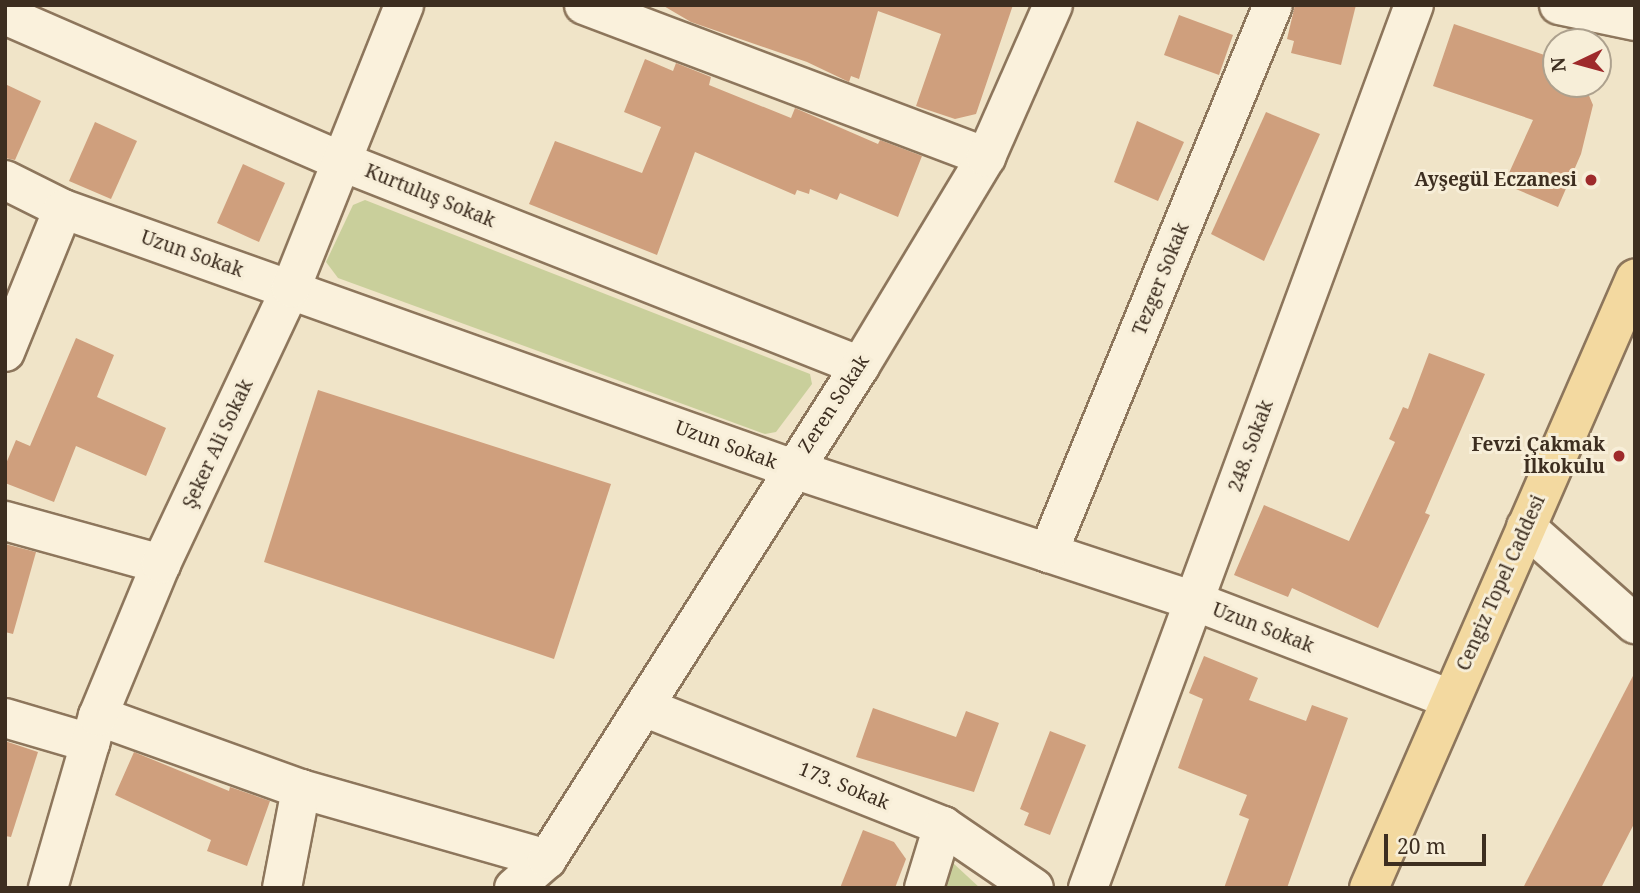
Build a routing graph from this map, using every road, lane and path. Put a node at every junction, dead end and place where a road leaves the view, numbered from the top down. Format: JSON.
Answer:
{"nodes":[{"id":1,"x":404,"y":5,"type":"edge"},
{"id":2,"x":584,"y":5,"type":"edge"},
{"id":3,"x":1053,"y":5,"type":"edge"},
{"id":4,"x":1273,"y":5,"type":"edge"},
{"id":5,"x":1414,"y":5,"type":"edge"},
{"id":6,"x":1559,"y":5,"type":"edge"},
{"id":7,"x":5,"y":15,"type":"edge"},
{"id":8,"x":1635,"y":21,"type":"edge"},
{"id":9,"x":986,"y":157,"type":"junction"},
{"id":10,"x":343,"y":162,"type":"junction"},
{"id":11,"x":5,"y":180,"type":"edge"},
{"id":12,"x":63,"y":209,"type":"junction"},
{"id":13,"x":1635,"y":279,"type":"edge"},
{"id":14,"x":291,"y":288,"type":"junction"},
{"id":15,"x":5,"y":352,"type":"edge"},
{"id":16,"x":860,"y":366,"type":"junction"},
{"id":17,"x":793,"y":468,"type":"junction"},
{"id":18,"x":5,"y":521,"type":"edge"},
{"id":19,"x":1526,"y":527,"type":"junction"},
{"id":20,"x":1048,"y":553,"type":"junction"},
{"id":21,"x":161,"y":564,"type":"junction"},
{"id":22,"x":1194,"y":601,"type":"junction"},
{"id":23,"x":1635,"y":624,"type":"edge"},
{"id":24,"x":1451,"y":699,"type":"junction"},
{"id":25,"x":644,"y":706,"type":"junction"},
{"id":26,"x":5,"y":718,"type":"edge"},
{"id":27,"x":94,"y":730,"type":"junction"},
{"id":28,"x":301,"y":789,"type":"junction"},
{"id":29,"x":943,"y":826,"type":"junction"},
{"id":30,"x":547,"y":859,"type":"junction"},
{"id":31,"x":1373,"y":885,"type":"edge"},
{"id":32,"x":48,"y":888,"type":"edge"},
{"id":33,"x":282,"y":888,"type":"edge"},
{"id":34,"x":514,"y":888,"type":"edge"},
{"id":35,"x":924,"y":888,"type":"edge"},
{"id":36,"x":1034,"y":888,"type":"edge"},
{"id":37,"x":1088,"y":888,"type":"edge"}],
"edges":[{"from":1,"to":10,"type":"street","name":"Şeker Ali Sokak"},
{"from":2,"to":9,"type":"street"},
{"from":3,"to":9,"type":"street","name":"Zeren Sokak"},
{"from":4,"to":20,"type":"street","name":"Tezger Sokak"},
{"from":5,"to":22,"type":"street","name":"248. Sokak"},
{"from":6,"to":8,"type":"street"},
{"from":7,"to":10,"type":"street","name":"Kurtuluş Sokak"},
{"from":9,"to":16,"type":"street","name":"Zeren Sokak"},
{"from":10,"to":14,"type":"street","name":"Şeker Ali Sokak"},
{"from":10,"to":16,"type":"street","name":"Kurtuluş Sokak"},
{"from":11,"to":12,"type":"street","name":"Uzun Sokak"},
{"from":12,"to":14,"type":"street","name":"Uzun Sokak"},
{"from":12,"to":15,"type":"street"},
{"from":13,"to":19,"type":"main road","name":"Cengiz Topel Caddesi"},
{"from":14,"to":17,"type":"street","name":"Uzun Sokak"},
{"from":14,"to":21,"type":"street","name":"Şeker Ali Sokak"},
{"from":16,"to":17,"type":"street","name":"Zeren Sokak"},
{"from":17,"to":20,"type":"street","name":"Uzun Sokak"},
{"from":17,"to":25,"type":"street","name":"Zeren Sokak"},
{"from":18,"to":21,"type":"street"},
{"from":19,"to":23,"type":"street"},
{"from":19,"to":24,"type":"main road","name":"Cengiz Topel Caddesi"},
{"from":20,"to":22,"type":"street","name":"Uzun Sokak"},
{"from":21,"to":27,"type":"street","name":"Şeker Ali Sokak"},
{"from":22,"to":24,"type":"street","name":"Uzun Sokak"},
{"from":22,"to":37,"type":"street","name":"248. Sokak"},
{"from":24,"to":31,"type":"main road","name":"Cengiz Topel Caddesi"},
{"from":25,"to":29,"type":"street","name":"173. Sokak"},
{"from":25,"to":30,"type":"street","name":"Zeren Sokak"},
{"from":26,"to":27,"type":"street"},
{"from":27,"to":28,"type":"street"},
{"from":27,"to":32,"type":"street","name":"Şeker Ali Sokak"},
{"from":28,"to":30,"type":"street"},
{"from":28,"to":33,"type":"street"},
{"from":29,"to":35,"type":"street"},
{"from":29,"to":36,"type":"street","name":"173. Sokak"},
{"from":30,"to":34,"type":"street","name":"Zeren Sokak"}]}
